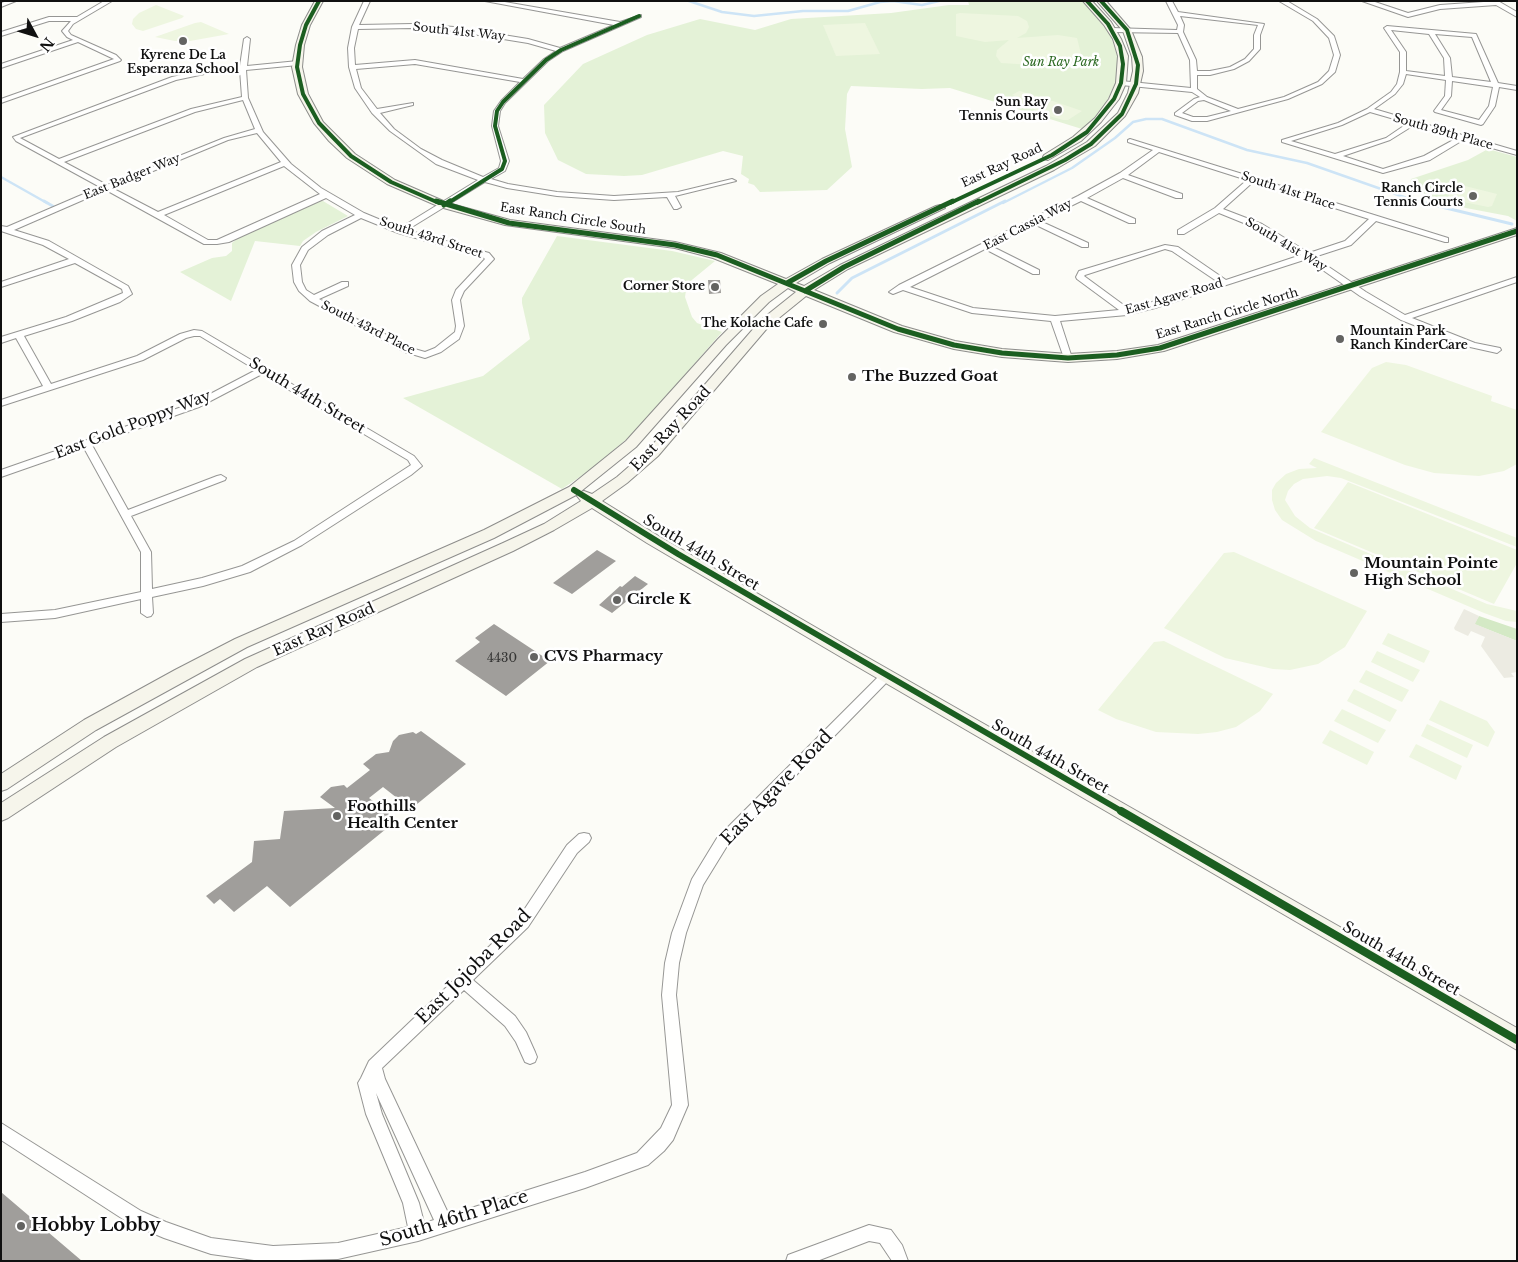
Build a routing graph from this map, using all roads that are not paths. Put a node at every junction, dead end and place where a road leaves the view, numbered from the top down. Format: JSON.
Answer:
{"nodes":[{"id":1,"x":13,"y":1,"type":"edge"},
{"id":2,"x":109,"y":1,"type":"edge"},
{"id":3,"x":319,"y":1,"type":"edge"},
{"id":4,"x":367,"y":1,"type":"edge"},
{"id":5,"x":488,"y":1,"type":"edge"},
{"id":6,"x":1087,"y":1,"type":"edge"},
{"id":7,"x":1101,"y":1,"type":"edge"},
{"id":8,"x":1169,"y":1,"type":"edge"},
{"id":9,"x":1282,"y":1,"type":"edge"},
{"id":10,"x":1365,"y":1,"type":"edge"},
{"id":11,"x":1495,"y":2,"type":"edge"},
{"id":12,"x":1,"y":5,"type":"edge"},
{"id":13,"x":1176,"y":14,"type":"junction"},
{"id":14,"x":1517,"y":15,"type":"edge"},
{"id":15,"x":639,"y":16,"type":"dead end"},
{"id":16,"x":77,"y":19,"type":"junction"},
{"id":17,"x":620,"y":24,"type":"junction"},
{"id":18,"x":355,"y":27,"type":"junction"},
{"id":19,"x":1112,"y":30,"type":"junction"},
{"id":20,"x":1127,"y":30,"type":"junction"},
{"id":21,"x":1180,"y":32,"type":"junction"},
{"id":22,"x":1431,"y":32,"type":"junction"},
{"id":23,"x":1,"y":34,"type":"edge"},
{"id":24,"x":248,"y":39,"type":"dead end"},
{"id":25,"x":78,"y":40,"type":"junction"},
{"id":26,"x":561,"y":50,"type":"junction"},
{"id":27,"x":298,"y":63,"type":"junction"},
{"id":28,"x":1,"y":66,"type":"edge"},
{"id":29,"x":352,"y":67,"type":"junction"},
{"id":30,"x":243,"y":68,"type":"junction"},
{"id":31,"x":1194,"y":72,"type":"junction"},
{"id":32,"x":1403,"y":72,"type":"junction"},
{"id":33,"x":1449,"y":80,"type":"junction"},
{"id":34,"x":524,"y":81,"type":"junction"},
{"id":35,"x":1121,"y":83,"type":"junction"},
{"id":36,"x":1136,"y":84,"type":"junction"},
{"id":37,"x":1496,"y":86,"type":"junction"},
{"id":38,"x":1517,"y":88,"type":"edge"},
{"id":39,"x":1194,"y":90,"type":"junction"},
{"id":40,"x":245,"y":98,"type":"junction"},
{"id":41,"x":1205,"y":98,"type":"junction"},
{"id":42,"x":1,"y":101,"type":"edge"},
{"id":43,"x":411,"y":104,"type":"dead end"},
{"id":44,"x":1369,"y":110,"type":"junction"},
{"id":45,"x":1238,"y":111,"type":"junction"},
{"id":46,"x":374,"y":112,"type":"junction"},
{"id":47,"x":1412,"y":124,"type":"junction"},
{"id":48,"x":258,"y":130,"type":"junction"},
{"id":49,"x":1461,"y":138,"type":"junction"},
{"id":50,"x":1130,"y":141,"type":"dead end"},
{"id":51,"x":1158,"y":150,"type":"junction"},
{"id":52,"x":1515,"y":151,"type":"edge"},
{"id":53,"x":1336,"y":156,"type":"junction"},
{"id":54,"x":58,"y":162,"type":"junction"},
{"id":55,"x":284,"y":162,"type":"junction"},
{"id":56,"x":1123,"y":175,"type":"junction"},
{"id":57,"x":1252,"y":179,"type":"junction"},
{"id":58,"x":486,"y":180,"type":"junction"},
{"id":59,"x":732,"y":181,"type":"dead end"},
{"id":60,"x":106,"y":188,"type":"junction"},
{"id":61,"x":325,"y":195,"type":"junction"},
{"id":62,"x":670,"y":195,"type":"junction"},
{"id":63,"x":1179,"y":196,"type":"dead end"},
{"id":64,"x":1081,"y":198,"type":"junction"},
{"id":65,"x":444,"y":205,"type":"junction"},
{"id":66,"x":677,"y":207,"type":"dead end"},
{"id":67,"x":1218,"y":210,"type":"junction"},
{"id":68,"x":934,"y":211,"type":"junction"},
{"id":69,"x":361,"y":215,"type":"junction"},
{"id":70,"x":158,"y":216,"type":"junction"},
{"id":71,"x":946,"y":217,"type":"junction"},
{"id":72,"x":1374,"y":218,"type":"junction"},
{"id":73,"x":1033,"y":221,"type":"junction"},
{"id":74,"x":1132,"y":221,"type":"dead end"},
{"id":75,"x":5,"y":229,"type":"edge"},
{"id":76,"x":401,"y":231,"type":"junction"},
{"id":77,"x":1517,"y":231,"type":"edge"},
{"id":78,"x":1180,"y":232,"type":"dead end"},
{"id":79,"x":1445,"y":240,"type":"dead end"},
{"id":80,"x":1085,"y":245,"type":"dead end"},
{"id":81,"x":985,"y":246,"type":"junction"},
{"id":82,"x":1308,"y":256,"type":"junction"},
{"id":83,"x":74,"y":260,"type":"junction"},
{"id":84,"x":1036,"y":272,"type":"dead end"},
{"id":85,"x":1224,"y":282,"type":"junction"},
{"id":86,"x":1515,"y":282,"type":"edge"},
{"id":87,"x":345,"y":284,"type":"dead end"},
{"id":88,"x":1,"y":285,"type":"edge"},
{"id":89,"x":1351,"y":286,"type":"junction"},
{"id":90,"x":796,"y":287,"type":"junction"},
{"id":91,"x":902,"y":287,"type":"junction"},
{"id":92,"x":893,"y":292,"type":"dead end"},
{"id":93,"x":313,"y":299,"type":"junction"},
{"id":94,"x":1128,"y":312,"type":"junction"},
{"id":95,"x":1404,"y":318,"type":"junction"},
{"id":96,"x":1055,"y":319,"type":"junction"},
{"id":97,"x":19,"y":335,"type":"junction"},
{"id":98,"x":1,"y":340,"type":"edge"},
{"id":99,"x":1497,"y":350,"type":"dead end"},
{"id":100,"x":425,"y":355,"type":"joint"},
{"id":101,"x":1068,"y":358,"type":"junction"},
{"id":102,"x":262,"y":370,"type":"junction"},
{"id":103,"x":49,"y":388,"type":"junction"},
{"id":104,"x":1,"y":403,"type":"edge"},
{"id":105,"x":87,"y":444,"type":"junction"},
{"id":106,"x":1,"y":474,"type":"edge"},
{"id":107,"x":221,"y":478,"type":"dead end"},
{"id":108,"x":574,"y":490,"type":"junction"},
{"id":109,"x":592,"y":501,"type":"junction"},
{"id":110,"x":126,"y":514,"type":"junction"},
{"id":111,"x":147,"y":594,"type":"junction"},
{"id":112,"x":148,"y":613,"type":"dead end"},
{"id":113,"x":1,"y":618,"type":"edge"},
{"id":114,"x":886,"y":676,"type":"junction"},
{"id":115,"x":1,"y":784,"type":"edge"},
{"id":116,"x":1,"y":813,"type":"edge"},
{"id":117,"x":584,"y":838,"type":"dead end"},
{"id":118,"x":463,"y":980,"type":"junction"},
{"id":119,"x":1517,"y":1040,"type":"edge"},
{"id":120,"x":530,"y":1056,"type":"dead end"},
{"id":121,"x":374,"y":1066,"type":"junction"},
{"id":122,"x":1,"y":1131,"type":"edge"},
{"id":123,"x":658,"y":1145,"type":"joint"},
{"id":124,"x":445,"y":1224,"type":"junction"},
{"id":125,"x":418,"y":1233,"type":"junction"},
{"id":126,"x":794,"y":1261,"type":"edge"},
{"id":127,"x":900,"y":1261,"type":"edge"}],
"edges":[{"from":1,"to":12,"type":"street"},
{"from":2,"to":16,"type":"street"},
{"from":3,"to":27,"type":"street","name":"East Ranch Circle South"},
{"from":4,"to":18,"type":"street"},
{"from":5,"to":17,"type":"street"},
{"from":6,"to":19,"type":"main road","name":"East Ray Road"},
{"from":7,"to":20,"type":"main road","name":"East Ray Road"},
{"from":8,"to":13,"type":"street"},
{"from":9,"to":45,"type":"street"},
{"from":10,"to":11,"type":"street"},
{"from":11,"to":14,"type":"street"},
{"from":13,"to":21,"type":"street"},
{"from":13,"to":31,"type":"street"},
{"from":15,"to":17,"type":"street"},
{"from":16,"to":23,"type":"street"},
{"from":16,"to":25,"type":"street"},
{"from":17,"to":26,"type":"street"},
{"from":18,"to":26,"type":"street","name":"South 41st Way"},
{"from":18,"to":29,"type":"street"},
{"from":19,"to":20,"type":"street"},
{"from":19,"to":35,"type":"main road","name":"East Ray Road"},
{"from":20,"to":21,"type":"street"},
{"from":20,"to":36,"type":"main road","name":"East Ray Road"},
{"from":21,"to":31,"type":"street"},
{"from":22,"to":32,"type":"street"},
{"from":22,"to":33,"type":"street"},
{"from":22,"to":37,"type":"street"},
{"from":24,"to":30,"type":"street","name":"South 43rd Street"},
{"from":25,"to":28,"type":"street"},
{"from":25,"to":42,"type":"street"},
{"from":26,"to":34,"type":"street"},
{"from":27,"to":30,"type":"street"},
{"from":27,"to":65,"type":"street","name":"East Ranch Circle South"},
{"from":29,"to":34,"type":"street"},
{"from":29,"to":46,"type":"street"},
{"from":30,"to":40,"type":"street","name":"South 43rd Street"},
{"from":30,"to":54,"type":"street"},
{"from":31,"to":39,"type":"street"},
{"from":32,"to":33,"type":"street"},
{"from":32,"to":44,"type":"street"},
{"from":33,"to":37,"type":"street"},
{"from":33,"to":37,"type":"street"},
{"from":34,"to":58,"type":"street"},
{"from":35,"to":36,"type":"street"},
{"from":35,"to":68,"type":"main road","name":"East Ray Road"},
{"from":36,"to":39,"type":"street"},
{"from":36,"to":71,"type":"main road","name":"East Ray Road"},
{"from":37,"to":38,"type":"street"},
{"from":39,"to":41,"type":"street"},
{"from":40,"to":48,"type":"street","name":"South 43rd Street"},
{"from":40,"to":54,"type":"street"},
{"from":41,"to":45,"type":"street"},
{"from":41,"to":45,"type":"street"},
{"from":43,"to":46,"type":"street"},
{"from":44,"to":47,"type":"street","name":"South 39th Place"},
{"from":44,"to":53,"type":"street"},
{"from":46,"to":58,"type":"street"},
{"from":47,"to":49,"type":"street","name":"South 39th Place"},
{"from":47,"to":53,"type":"street"},
{"from":48,"to":55,"type":"street","name":"South 43rd Street"},
{"from":48,"to":60,"type":"street","name":"East Badger Way"},
{"from":49,"to":52,"type":"street","name":"South 39th Place"},
{"from":49,"to":53,"type":"street"},
{"from":50,"to":51,"type":"street","name":"South 41st Place"},
{"from":51,"to":56,"type":"street","name":"East Cassia Way"},
{"from":51,"to":57,"type":"street","name":"South 41st Place"},
{"from":54,"to":60,"type":"street"},
{"from":55,"to":61,"type":"street","name":"South 43rd Street"},
{"from":55,"to":70,"type":"street"},
{"from":56,"to":63,"type":"street"},
{"from":56,"to":64,"type":"street","name":"East Cassia Way"},
{"from":57,"to":67,"type":"street"},
{"from":57,"to":72,"type":"street","name":"South 41st Place"},
{"from":58,"to":62,"type":"street"},
{"from":58,"to":65,"type":"street"},
{"from":59,"to":62,"type":"street"},
{"from":60,"to":70,"type":"street"},
{"from":60,"to":75,"type":"street","name":"East Badger Way"},
{"from":61,"to":69,"type":"street","name":"South 43rd Street"},
{"from":61,"to":70,"type":"street"},
{"from":62,"to":66,"type":"street"},
{"from":64,"to":73,"type":"street","name":"East Cassia Way"},
{"from":64,"to":74,"type":"street"},
{"from":65,"to":76,"type":"street"},
{"from":65,"to":90,"type":"street","name":"East Ranch Circle South"},
{"from":67,"to":78,"type":"street"},
{"from":67,"to":82,"type":"street","name":"South 41st Way"},
{"from":68,"to":71,"type":"main road"},
{"from":68,"to":90,"type":"main road","name":"East Ray Road"},
{"from":69,"to":76,"type":"street","name":"South 43rd Street"},
{"from":69,"to":93,"type":"street","name":"South 43rd Place"},
{"from":71,"to":90,"type":"main road","name":"East Ray Road"},
{"from":72,"to":79,"type":"street","name":"South 41st Place"},
{"from":72,"to":82,"type":"street","name":"East Agave Road"},
{"from":73,"to":80,"type":"street"},
{"from":73,"to":81,"type":"street","name":"East Cassia Way"},
{"from":75,"to":83,"type":"street"},
{"from":76,"to":100,"type":"street","name":"South 43rd Street"},
{"from":77,"to":89,"type":"main road","name":"East Ranch Circle North"},
{"from":81,"to":84,"type":"street"},
{"from":81,"to":91,"type":"street","name":"East Cassia Way"},
{"from":82,"to":85,"type":"street","name":"East Agave Road"},
{"from":82,"to":89,"type":"street","name":"South 41st Way"},
{"from":83,"to":88,"type":"street"},
{"from":83,"to":97,"type":"street"},
{"from":85,"to":94,"type":"street","name":"East Agave Road"},
{"from":85,"to":94,"type":"street"},
{"from":86,"to":95,"type":"street"},
{"from":87,"to":93,"type":"street","name":"South 43rd Place"},
{"from":89,"to":95,"type":"street","name":"South 41st Way"},
{"from":89,"to":101,"type":"main road","name":"East Ranch Circle North"},
{"from":90,"to":101,"type":"main road","name":"East Ranch Circle North"},
{"from":90,"to":108,"type":"main road","name":"East Ray Road"},
{"from":90,"to":109,"type":"street","name":"East Ray Road"},
{"from":91,"to":92,"type":"street","name":"East Cassia Way"},
{"from":91,"to":96,"type":"street","name":"East Agave Road"},
{"from":93,"to":100,"type":"street","name":"South 43rd Place"},
{"from":94,"to":96,"type":"street","name":"East Agave Road"},
{"from":95,"to":99,"type":"street","name":"South 41st Way"},
{"from":96,"to":101,"type":"street"},
{"from":97,"to":98,"type":"street"},
{"from":97,"to":103,"type":"street"},
{"from":102,"to":103,"type":"street","name":"South 44th Street"},
{"from":102,"to":105,"type":"street","name":"East Gold Poppy Way"},
{"from":102,"to":111,"type":"street","name":"South 44th Street"},
{"from":103,"to":104,"type":"street"},
{"from":105,"to":106,"type":"street","name":"East Gold Poppy Way"},
{"from":105,"to":110,"type":"street"},
{"from":107,"to":110,"type":"street"},
{"from":108,"to":109,"type":"main road","name":"South 44th Street"},
{"from":108,"to":115,"type":"main road","name":"East Ray Road"},
{"from":109,"to":114,"type":"main road","name":"South 44th Street"},
{"from":109,"to":116,"type":"main road","name":"East Ray Road"},
{"from":110,"to":111,"type":"street"},
{"from":111,"to":112,"type":"street"},
{"from":111,"to":113,"type":"street"},
{"from":114,"to":119,"type":"main road","name":"South 44th Street"},
{"from":114,"to":123,"type":"street","name":"East Agave Road"},
{"from":117,"to":118,"type":"street","name":"East Jojoba Road"},
{"from":118,"to":120,"type":"street"},
{"from":118,"to":121,"type":"street","name":"East Jojoba Road"},
{"from":121,"to":124,"type":"street"},
{"from":121,"to":125,"type":"street"},
{"from":122,"to":125,"type":"street","name":"South 46th Place"},
{"from":123,"to":124,"type":"street","name":"South 46th Place"},
{"from":124,"to":125,"type":"street","name":"South 46th Place"},
{"from":126,"to":127,"type":"street"}]}
